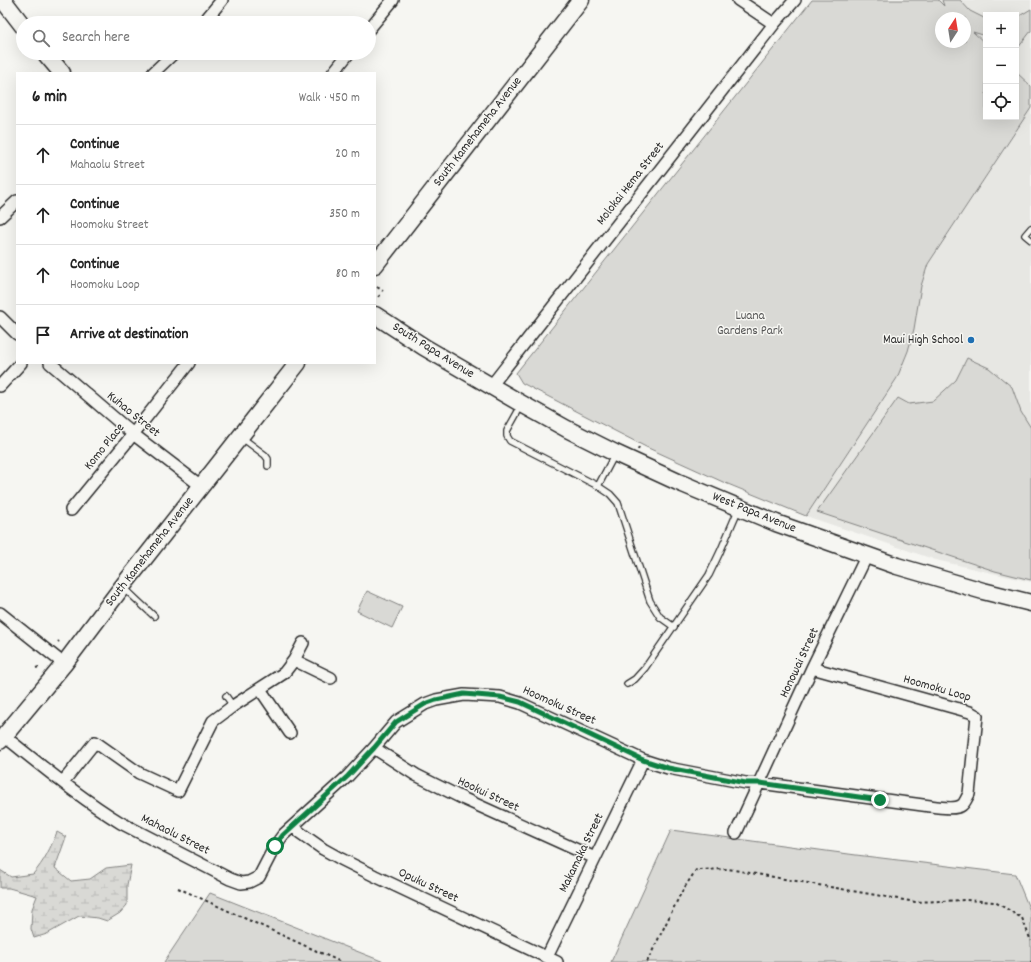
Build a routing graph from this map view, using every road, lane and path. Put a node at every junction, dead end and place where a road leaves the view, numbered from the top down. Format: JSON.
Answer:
{"nodes":[{"id":1,"x":3,"y":0,"type":"edge"},
{"id":2,"x":222,"y":0,"type":"edge"},
{"id":3,"x":393,"y":0,"type":"edge"},
{"id":4,"x":581,"y":0,"type":"edge"},
{"id":5,"x":738,"y":0,"type":"edge"},
{"id":6,"x":795,"y":0,"type":"edge"},
{"id":7,"x":209,"y":16,"type":"edge"},
{"id":8,"x":16,"y":17,"type":"edge"},
{"id":9,"x":376,"y":21,"type":"edge"},
{"id":10,"x":774,"y":24,"type":"junction"},
{"id":11,"x":51,"y":60,"type":"edge"},
{"id":12,"x":167,"y":60,"type":"edge"},
{"id":13,"x":343,"y":60,"type":"edge"},
{"id":14,"x":61,"y":72,"type":"edge"},
{"id":15,"x":154,"y":72,"type":"edge"},
{"id":16,"x":333,"y":72,"type":"edge"},
{"id":17,"x":16,"y":202,"type":"edge"},
{"id":18,"x":0,"y":217,"type":"edge"},
{"id":19,"x":1031,"y":228,"type":"edge"},
{"id":20,"x":1031,"y":240,"type":"edge"},
{"id":21,"x":376,"y":264,"type":"edge"},
{"id":22,"x":377,"y":288,"type":"dead end"},
{"id":23,"x":378,"y":297,"type":"dead end"},
{"id":24,"x":376,"y":315,"type":"edge"},
{"id":25,"x":0,"y":317,"type":"edge"},
{"id":26,"x":16,"y":333,"type":"edge"},
{"id":27,"x":20,"y":364,"type":"edge"},
{"id":28,"x":51,"y":364,"type":"edge"},
{"id":29,"x":188,"y":364,"type":"edge"},
{"id":30,"x":297,"y":364,"type":"edge"},
{"id":31,"x":0,"y":386,"type":"edge"},
{"id":32,"x":491,"y":386,"type":"junction"},
{"id":33,"x":522,"y":404,"type":"junction"},
{"id":34,"x":133,"y":434,"type":"junction"},
{"id":35,"x":240,"y":436,"type":"junction"},
{"id":36,"x":615,"y":453,"type":"junction"},
{"id":37,"x":268,"y":466,"type":"dead end"},
{"id":38,"x":201,"y":486,"type":"junction"},
{"id":39,"x":598,"y":486,"type":"junction"},
{"id":40,"x":739,"y":508,"type":"junction"},
{"id":41,"x":71,"y":510,"type":"dead end"},
{"id":42,"x":867,"y":555,"type":"junction"},
{"id":43,"x":122,"y":587,"type":"junction"},
{"id":44,"x":1031,"y":603,"type":"edge"},
{"id":45,"x":0,"y":613,"type":"edge"},
{"id":46,"x":154,"y":616,"type":"dead end"},
{"id":47,"x":674,"y":627,"type":"junction"},
{"id":48,"x":303,"y":643,"type":"dead end"},
{"id":49,"x":294,"y":660,"type":"junction"},
{"id":50,"x":64,"y":664,"type":"junction"},
{"id":51,"x":812,"y":668,"type":"junction"},
{"id":52,"x":331,"y":678,"type":"dead end"},
{"id":53,"x":627,"y":684,"type":"dead end"},
{"id":54,"x":260,"y":688,"type":"junction"},
{"id":55,"x":226,"y":696,"type":"dead end"},
{"id":56,"x":233,"y":706,"type":"junction"},
{"id":57,"x":290,"y":733,"type":"dead end"},
{"id":58,"x":2,"y":739,"type":"edge"},
{"id":59,"x":374,"y":748,"type":"junction"},
{"id":60,"x":643,"y":760,"type":"junction"},
{"id":61,"x":63,"y":782,"type":"junction"},
{"id":62,"x":760,"y":783,"type":"junction"},
{"id":63,"x":294,"y":825,"type":"junction"},
{"id":64,"x":736,"y":833,"type":"dead end"},
{"id":65,"x":595,"y":858,"type":"junction"},
{"id":66,"x":178,"y":888,"type":"dead end"},
{"id":67,"x":1031,"y":941,"type":"edge"},
{"id":68,"x":552,"y":960,"type":"edge"},
{"id":69,"x":341,"y":962,"type":"edge"},
{"id":70,"x":647,"y":962,"type":"edge"}],
"edges":[{"from":1,"to":8,"type":"street"},
{"from":2,"to":7,"type":"street"},
{"from":3,"to":9,"type":"street"},
{"from":4,"to":21,"type":"street","name":"South Kamehameha Avenue"},
{"from":5,"to":10,"type":"street"},
{"from":6,"to":10,"type":"street","name":"Molokai Hema Street"},
{"from":10,"to":32,"type":"street","name":"Molokai Hema Street"},
{"from":11,"to":14,"type":"street"},
{"from":12,"to":15,"type":"street"},
{"from":13,"to":16,"type":"street"},
{"from":17,"to":18,"type":"street"},
{"from":19,"to":20,"type":"lane"},
{"from":22,"to":23,"type":"path"},
{"from":24,"to":32,"type":"street","name":"South Papa Avenue"},
{"from":25,"to":26,"type":"street"},
{"from":27,"to":31,"type":"street"},
{"from":28,"to":34,"type":"street","name":"Kuhao Street"},
{"from":29,"to":34,"type":"street","name":"Komo Place"},
{"from":30,"to":35,"type":"street","name":"South Kamehameha Avenue"},
{"from":32,"to":33,"type":"street","name":"West Papa Avenue"},
{"from":33,"to":36,"type":"street","name":"West Papa Avenue"},
{"from":33,"to":39,"type":"lane"},
{"from":34,"to":38,"type":"street","name":"Kuhao Street"},
{"from":34,"to":41,"type":"street","name":"Komo Place"},
{"from":35,"to":37,"type":"lane"},
{"from":35,"to":38,"type":"street","name":"South Kamehameha Avenue"},
{"from":36,"to":39,"type":"lane"},
{"from":36,"to":40,"type":"street","name":"West Papa Avenue"},
{"from":38,"to":43,"type":"street","name":"South Kamehameha Avenue"},
{"from":39,"to":47,"type":"lane"},
{"from":40,"to":42,"type":"street","name":"West Papa Avenue"},
{"from":40,"to":47,"type":"lane"},
{"from":42,"to":44,"type":"street","name":"West Papa Avenue"},
{"from":42,"to":51,"type":"street","name":"Honowai Street"},
{"from":43,"to":46,"type":"lane"},
{"from":43,"to":50,"type":"street","name":"South Kamehameha Avenue"},
{"from":45,"to":50,"type":"street"},
{"from":47,"to":53,"type":"lane"},
{"from":48,"to":49,"type":"street"},
{"from":49,"to":52,"type":"street"},
{"from":49,"to":54,"type":"street"},
{"from":50,"to":58,"type":"street","name":"South Kamehameha Avenue"},
{"from":51,"to":62,"type":"street","name":"Honowai Street"},
{"from":51,"to":62,"type":"street","name":"Hoomoku Loop"},
{"from":54,"to":56,"type":"street"},
{"from":54,"to":57,"type":"street"},
{"from":55,"to":56,"type":"lane"},
{"from":56,"to":61,"type":"street"},
{"from":58,"to":61,"type":"street","name":"Mahaolu Street"},
{"from":59,"to":60,"type":"street","name":"Hoomoku Street"},
{"from":59,"to":63,"type":"street","name":"Hoomoku Street"},
{"from":59,"to":65,"type":"street","name":"Hookui Street"},
{"from":60,"to":62,"type":"street","name":"Hoomoku Street"},
{"from":60,"to":65,"type":"street","name":"Makamaka Street"},
{"from":61,"to":63,"type":"street","name":"Mahaolu Street"},
{"from":62,"to":64,"type":"street","name":"Honowai Street"},
{"from":63,"to":68,"type":"street","name":"Opuku Street"},
{"from":65,"to":68,"type":"street","name":"Makamaka Street"},
{"from":66,"to":69,"type":"path"},
{"from":67,"to":70,"type":"path"}]}
